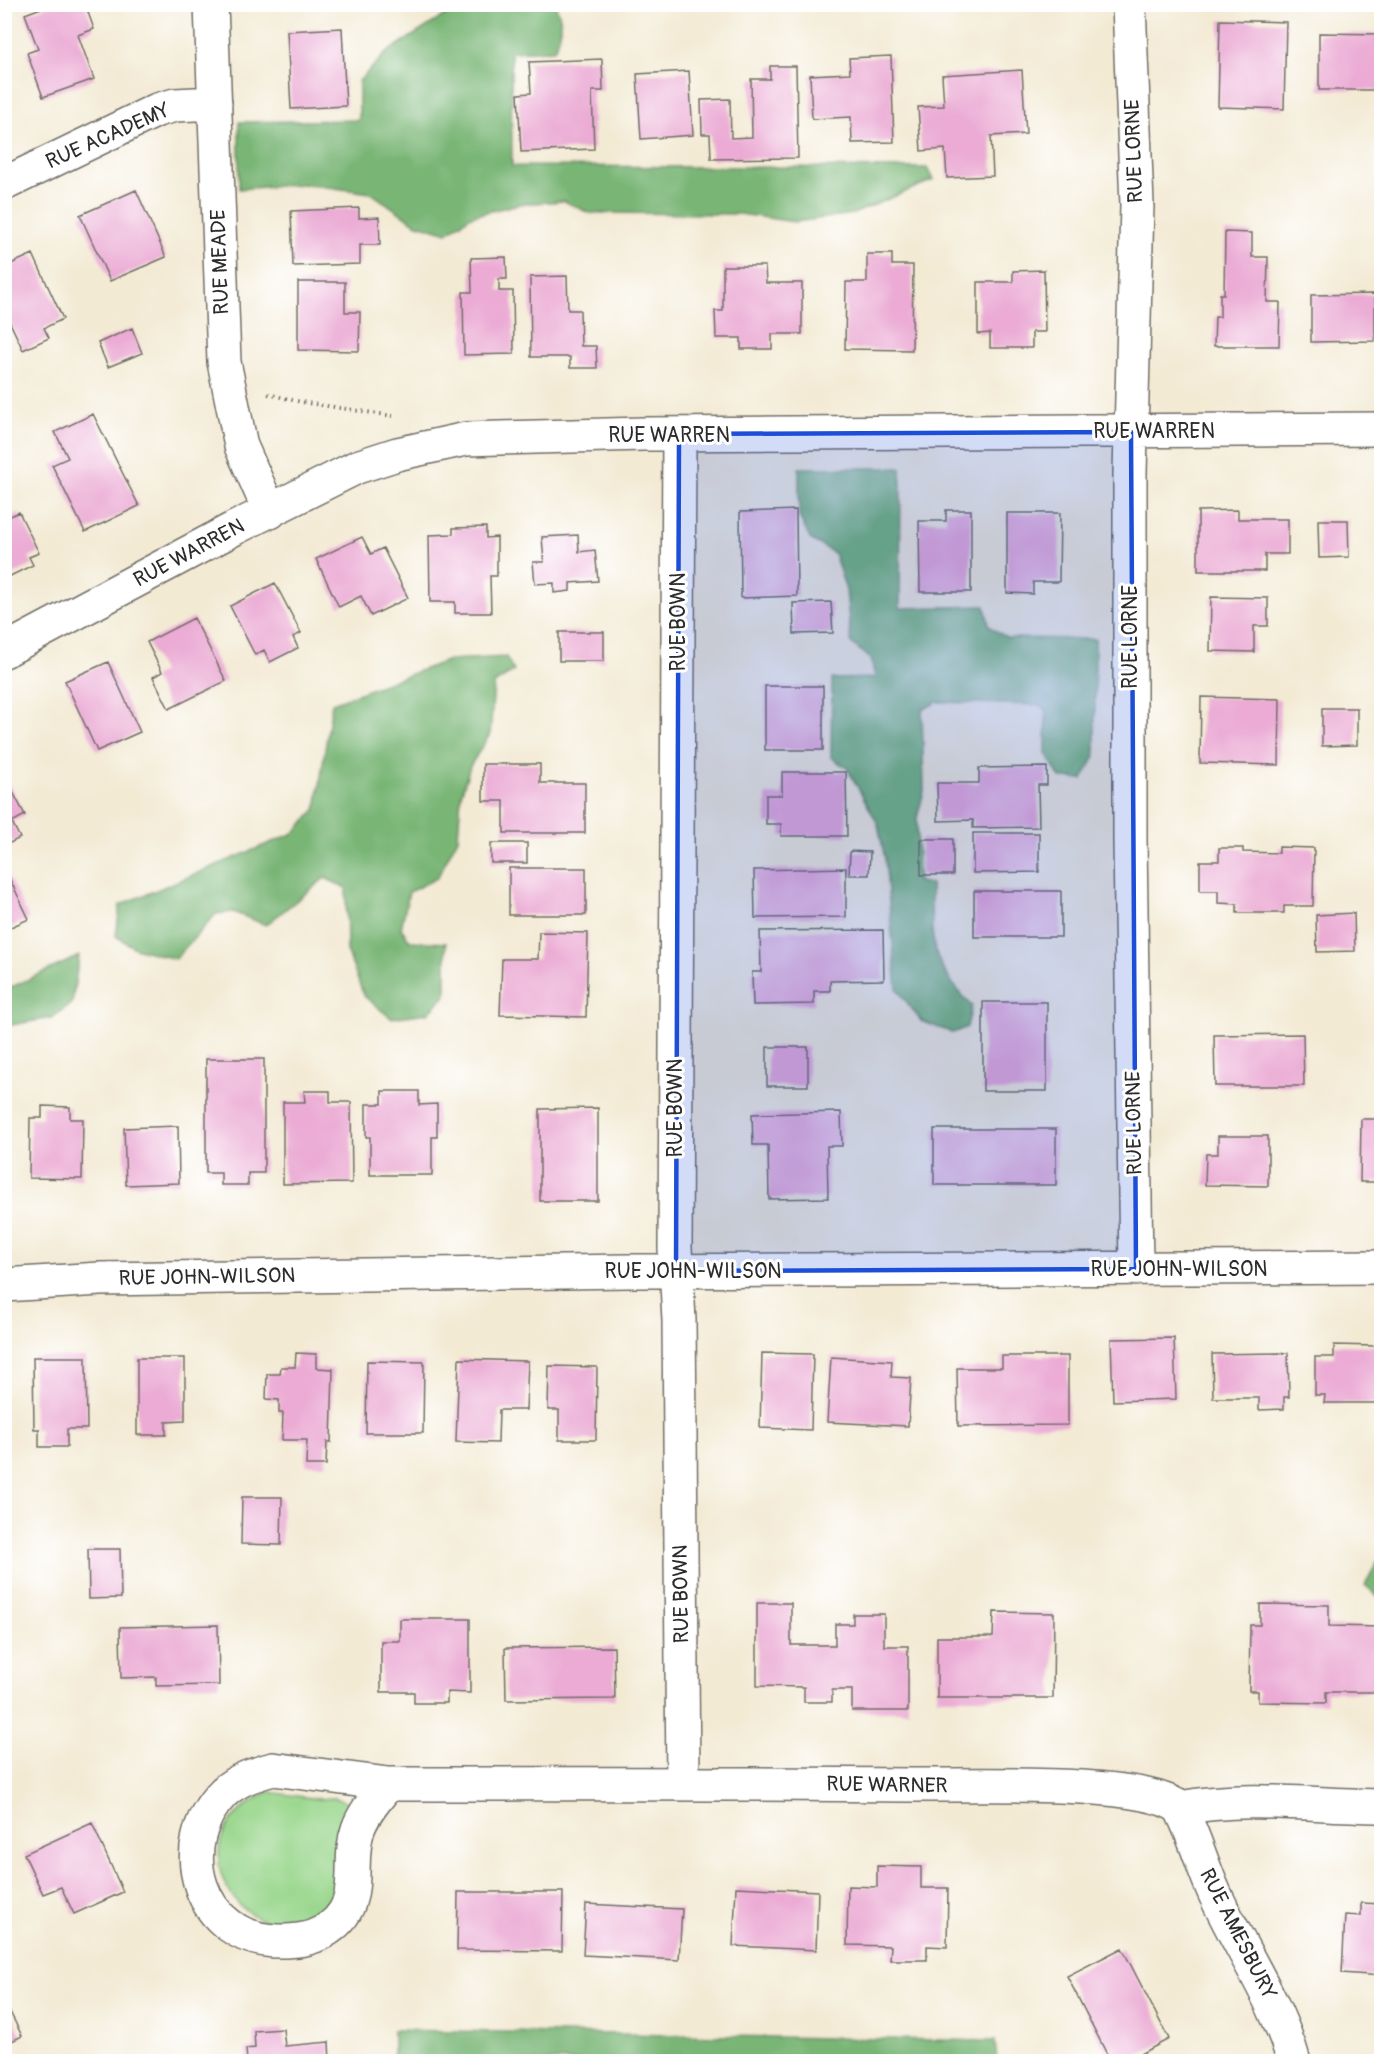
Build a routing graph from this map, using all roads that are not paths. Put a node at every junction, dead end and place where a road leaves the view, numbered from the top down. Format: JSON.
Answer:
{"nodes":[{"id":1,"x":212,"y":4,"type":"edge"},
{"id":2,"x":1129,"y":4,"type":"edge"},
{"id":3,"x":215,"y":104,"type":"junction"},
{"id":4,"x":4,"y":184,"type":"edge"},
{"id":5,"x":1382,"y":429,"type":"edge"},
{"id":6,"x":1131,"y":432,"type":"junction"},
{"id":7,"x":678,"y":434,"type":"junction"},
{"id":8,"x":270,"y":512,"type":"junction"},
{"id":9,"x":4,"y":651,"type":"edge"},
{"id":10,"x":1382,"y":1268,"type":"edge"},
{"id":11,"x":1136,"y":1269,"type":"junction"},
{"id":12,"x":676,"y":1271,"type":"junction"},
{"id":13,"x":4,"y":1286,"type":"edge"},
{"id":14,"x":683,"y":1782,"type":"junction"},
{"id":15,"x":388,"y":1784,"type":"junction"},
{"id":16,"x":1382,"y":1806,"type":"edge"},
{"id":17,"x":1180,"y":1808,"type":"junction"},
{"id":18,"x":1294,"y":2061,"type":"edge"}],
"edges":[{"from":1,"to":3,"type":"street","name":"RUE MEADE"},
{"from":2,"to":6,"type":"street","name":"RUE LORNE"},
{"from":3,"to":4,"type":"street","name":"RUE ACADEMY"},
{"from":3,"to":8,"type":"street","name":"RUE MEADE"},
{"from":5,"to":6,"type":"street","name":"RUE WARREN"},
{"from":6,"to":7,"type":"street","name":"RUE WARREN"},
{"from":6,"to":11,"type":"street","name":"RUE LORNE"},
{"from":7,"to":8,"type":"street","name":"RUE WARREN"},
{"from":7,"to":12,"type":"street","name":"RUE BOWN"},
{"from":8,"to":9,"type":"street","name":"RUE WARREN"},
{"from":10,"to":11,"type":"street","name":"RUE JOHN-WILSON"},
{"from":11,"to":12,"type":"street","name":"RUE JOHN-WILSON"},
{"from":12,"to":13,"type":"street","name":"RUE JOHN-WILSON"},
{"from":12,"to":14,"type":"street","name":"RUE BOWN"},
{"from":14,"to":15,"type":"street","name":"RUE WARNER"},
{"from":14,"to":17,"type":"street","name":"RUE WARNER"},
{"from":15,"to":15,"type":"street","name":"RUE WARNER"},
{"from":16,"to":17,"type":"street"},
{"from":17,"to":18,"type":"street","name":"RUE AMESBURY"}]}
